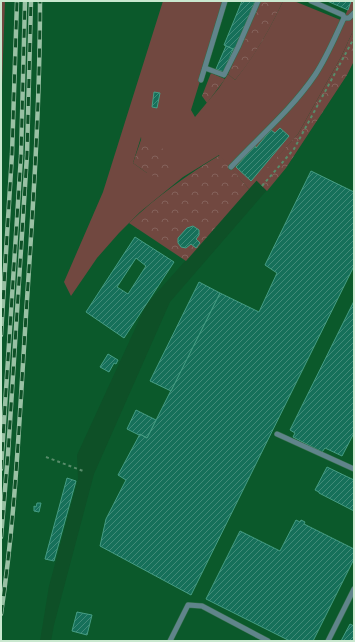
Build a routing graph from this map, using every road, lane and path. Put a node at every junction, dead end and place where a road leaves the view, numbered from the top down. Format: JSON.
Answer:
{"nodes":[{"id":1,"x":225,"y":1,"type":"edge"},
{"id":2,"x":258,"y":1,"type":"edge"},
{"id":3,"x":311,"y":1,"type":"edge"},
{"id":4,"x":354,"y":13,"type":"edge"},
{"id":5,"x":344,"y":18,"type":"junction"},
{"id":6,"x":354,"y":38,"type":"edge"},
{"id":7,"x":205,"y":68,"type":"junction"},
{"id":8,"x":201,"y":80,"type":"dead end"},
{"id":9,"x":231,"y":167,"type":"dead end"},
{"id":10,"x":262,"y":186,"type":"dead end"},
{"id":11,"x":277,"y":434,"type":"dead end"},
{"id":12,"x":46,"y":457,"type":"dead end"},
{"id":13,"x":354,"y":469,"type":"edge"},
{"id":14,"x":83,"y":471,"type":"dead end"},
{"id":15,"x":354,"y":589,"type":"edge"},
{"id":16,"x":170,"y":641,"type":"edge"},
{"id":17,"x":268,"y":641,"type":"edge"},
{"id":18,"x":328,"y":641,"type":"edge"}],
"edges":[{"from":1,"to":7,"type":"lane"},
{"from":2,"to":7,"type":"lane"},
{"from":3,"to":5,"type":"lane"},
{"from":4,"to":5,"type":"lane"},
{"from":5,"to":9,"type":"lane"},
{"from":6,"to":10,"type":"path"},
{"from":7,"to":8,"type":"lane"},
{"from":11,"to":13,"type":"lane"},
{"from":12,"to":14,"type":"path"},
{"from":15,"to":18,"type":"lane"},
{"from":16,"to":17,"type":"lane"}]}
